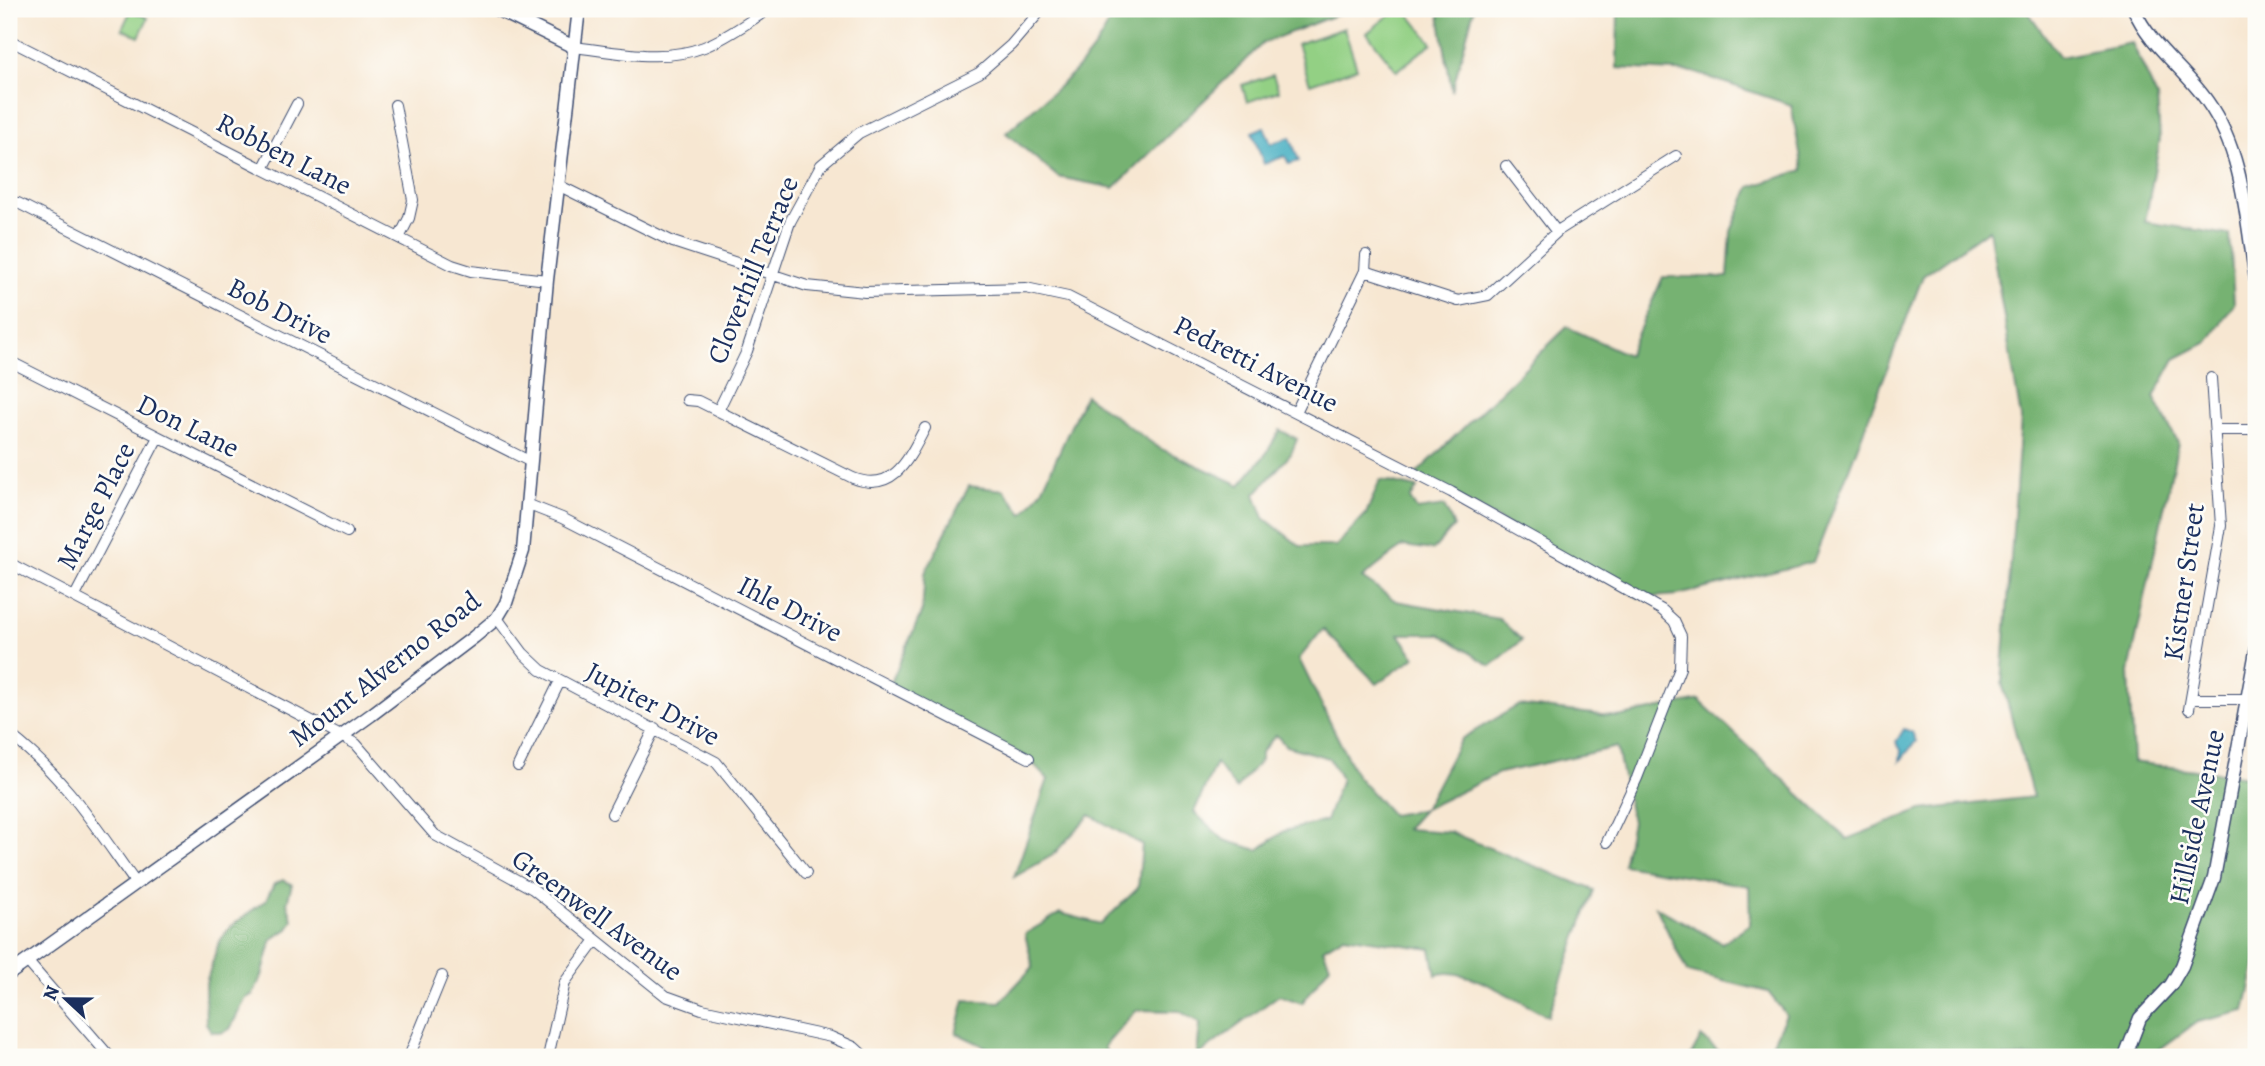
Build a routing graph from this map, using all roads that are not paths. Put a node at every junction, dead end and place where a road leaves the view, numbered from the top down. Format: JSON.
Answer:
{"nodes":[{"id":1,"x":496,"y":9,"type":"edge"},
{"id":2,"x":579,"y":9,"type":"edge"},
{"id":3,"x":769,"y":9,"type":"edge"},
{"id":4,"x":1042,"y":9,"type":"edge"},
{"id":5,"x":2134,"y":9,"type":"edge"},
{"id":6,"x":9,"y":40,"type":"edge"},
{"id":7,"x":574,"y":47,"type":"junction"},
{"id":8,"x":297,"y":104,"type":"dead end"},
{"id":9,"x":395,"y":105,"type":"dead end"},
{"id":10,"x":1676,"y":156,"type":"dead end"},
{"id":11,"x":1506,"y":166,"type":"dead end"},
{"id":12,"x":263,"y":169,"type":"junction"},
{"id":13,"x":560,"y":186,"type":"junction"},
{"id":14,"x":9,"y":202,"type":"edge"},
{"id":15,"x":1557,"y":232,"type":"junction"},
{"id":16,"x":400,"y":238,"type":"junction"},
{"id":17,"x":1366,"y":255,"type":"dead end"},
{"id":18,"x":1365,"y":271,"type":"junction"},
{"id":19,"x":772,"y":274,"type":"junction"},
{"id":20,"x":547,"y":280,"type":"junction"},
{"id":21,"x":2256,"y":280,"type":"edge"},
{"id":22,"x":9,"y":361,"type":"edge"},
{"id":23,"x":2211,"y":378,"type":"dead end"},
{"id":24,"x":687,"y":400,"type":"dead end"},
{"id":25,"x":718,"y":411,"type":"junction"},
{"id":26,"x":1296,"y":412,"type":"junction"},
{"id":27,"x":925,"y":428,"type":"dead end"},
{"id":28,"x":2215,"y":430,"type":"junction"},
{"id":29,"x":2256,"y":430,"type":"edge"},
{"id":30,"x":158,"y":437,"type":"junction"},
{"id":31,"x":531,"y":463,"type":"junction"},
{"id":32,"x":529,"y":505,"type":"junction"},
{"id":33,"x":347,"y":532,"type":"dead end"},
{"id":34,"x":9,"y":563,"type":"edge"},
{"id":35,"x":75,"y":596,"type":"junction"},
{"id":36,"x":497,"y":618,"type":"junction"},
{"id":37,"x":2256,"y":650,"type":"edge"},
{"id":38,"x":560,"y":681,"type":"junction"},
{"id":39,"x":2247,"y":699,"type":"junction"},
{"id":40,"x":655,"y":728,"type":"junction"},
{"id":41,"x":343,"y":735,"type":"junction"},
{"id":42,"x":10,"y":737,"type":"edge"},
{"id":43,"x":1028,"y":758,"type":"dead end"},
{"id":44,"x":518,"y":766,"type":"dead end"},
{"id":45,"x":611,"y":814,"type":"dead end"},
{"id":46,"x":1607,"y":842,"type":"dead end"},
{"id":47,"x":806,"y":873,"type":"dead end"},
{"id":48,"x":135,"y":882,"type":"junction"},
{"id":49,"x":596,"y":940,"type":"junction"},
{"id":50,"x":27,"y":961,"type":"junction"},
{"id":51,"x":9,"y":974,"type":"edge"},
{"id":52,"x":442,"y":975,"type":"dead end"},
{"id":53,"x":110,"y":1057,"type":"edge"},
{"id":54,"x":409,"y":1057,"type":"edge"},
{"id":55,"x":548,"y":1057,"type":"edge"},
{"id":56,"x":865,"y":1057,"type":"edge"},
{"id":57,"x":2125,"y":1057,"type":"edge"}],
"edges":[{"from":1,"to":7,"type":"street"},
{"from":2,"to":7,"type":"street","name":"Mount Alverno Road"},
{"from":3,"to":7,"type":"street"},
{"from":4,"to":19,"type":"street","name":"Cloverhill Terrace"},
{"from":5,"to":21,"type":"street"},
{"from":6,"to":12,"type":"street","name":"Robben Lane"},
{"from":7,"to":13,"type":"street","name":"Mount Alverno Road"},
{"from":8,"to":12,"type":"street"},
{"from":9,"to":16,"type":"street"},
{"from":10,"to":15,"type":"street"},
{"from":11,"to":15,"type":"street"},
{"from":12,"to":16,"type":"street","name":"Robben Lane"},
{"from":13,"to":19,"type":"street","name":"Pedretti Avenue"},
{"from":13,"to":20,"type":"street","name":"Mount Alverno Road"},
{"from":14,"to":31,"type":"street","name":"Bob Drive"},
{"from":15,"to":18,"type":"street"},
{"from":16,"to":20,"type":"street","name":"Robben Lane"},
{"from":17,"to":18,"type":"street"},
{"from":18,"to":26,"type":"street"},
{"from":19,"to":25,"type":"street","name":"Cloverhill Terrace"},
{"from":19,"to":26,"type":"street","name":"Pedretti Avenue"},
{"from":20,"to":31,"type":"street","name":"Mount Alverno Road"},
{"from":22,"to":30,"type":"street","name":"Don Lane"},
{"from":23,"to":28,"type":"street","name":"Kistner Street"},
{"from":24,"to":25,"type":"street"},
{"from":25,"to":27,"type":"street"},
{"from":26,"to":46,"type":"street","name":"Pedretti Avenue"},
{"from":28,"to":29,"type":"street"},
{"from":28,"to":39,"type":"street","name":"Kistner Street"},
{"from":30,"to":33,"type":"street","name":"Don Lane"},
{"from":30,"to":35,"type":"street","name":"Marge Place"},
{"from":31,"to":32,"type":"street","name":"Mount Alverno Road"},
{"from":32,"to":36,"type":"street","name":"Mount Alverno Road"},
{"from":32,"to":43,"type":"street","name":"Ihle Drive"},
{"from":34,"to":35,"type":"street","name":"Greenwell Avenue"},
{"from":35,"to":41,"type":"street","name":"Greenwell Avenue"},
{"from":36,"to":38,"type":"street","name":"Jupiter Drive"},
{"from":36,"to":41,"type":"street","name":"Mount Alverno Road"},
{"from":37,"to":39,"type":"street","name":"Hillside Avenue"},
{"from":38,"to":40,"type":"street","name":"Jupiter Drive"},
{"from":38,"to":44,"type":"street"},
{"from":39,"to":57,"type":"street","name":"Hillside Avenue"},
{"from":40,"to":45,"type":"street"},
{"from":40,"to":47,"type":"street","name":"Jupiter Drive"},
{"from":41,"to":48,"type":"street","name":"Mount Alverno Road"},
{"from":41,"to":49,"type":"street","name":"Greenwell Avenue"},
{"from":42,"to":48,"type":"street"},
{"from":48,"to":50,"type":"street","name":"Mount Alverno Road"},
{"from":49,"to":55,"type":"street"},
{"from":49,"to":56,"type":"street","name":"Greenwell Avenue"},
{"from":50,"to":51,"type":"street","name":"Mount Alverno Road"},
{"from":50,"to":53,"type":"street"},
{"from":52,"to":54,"type":"street"}]}
